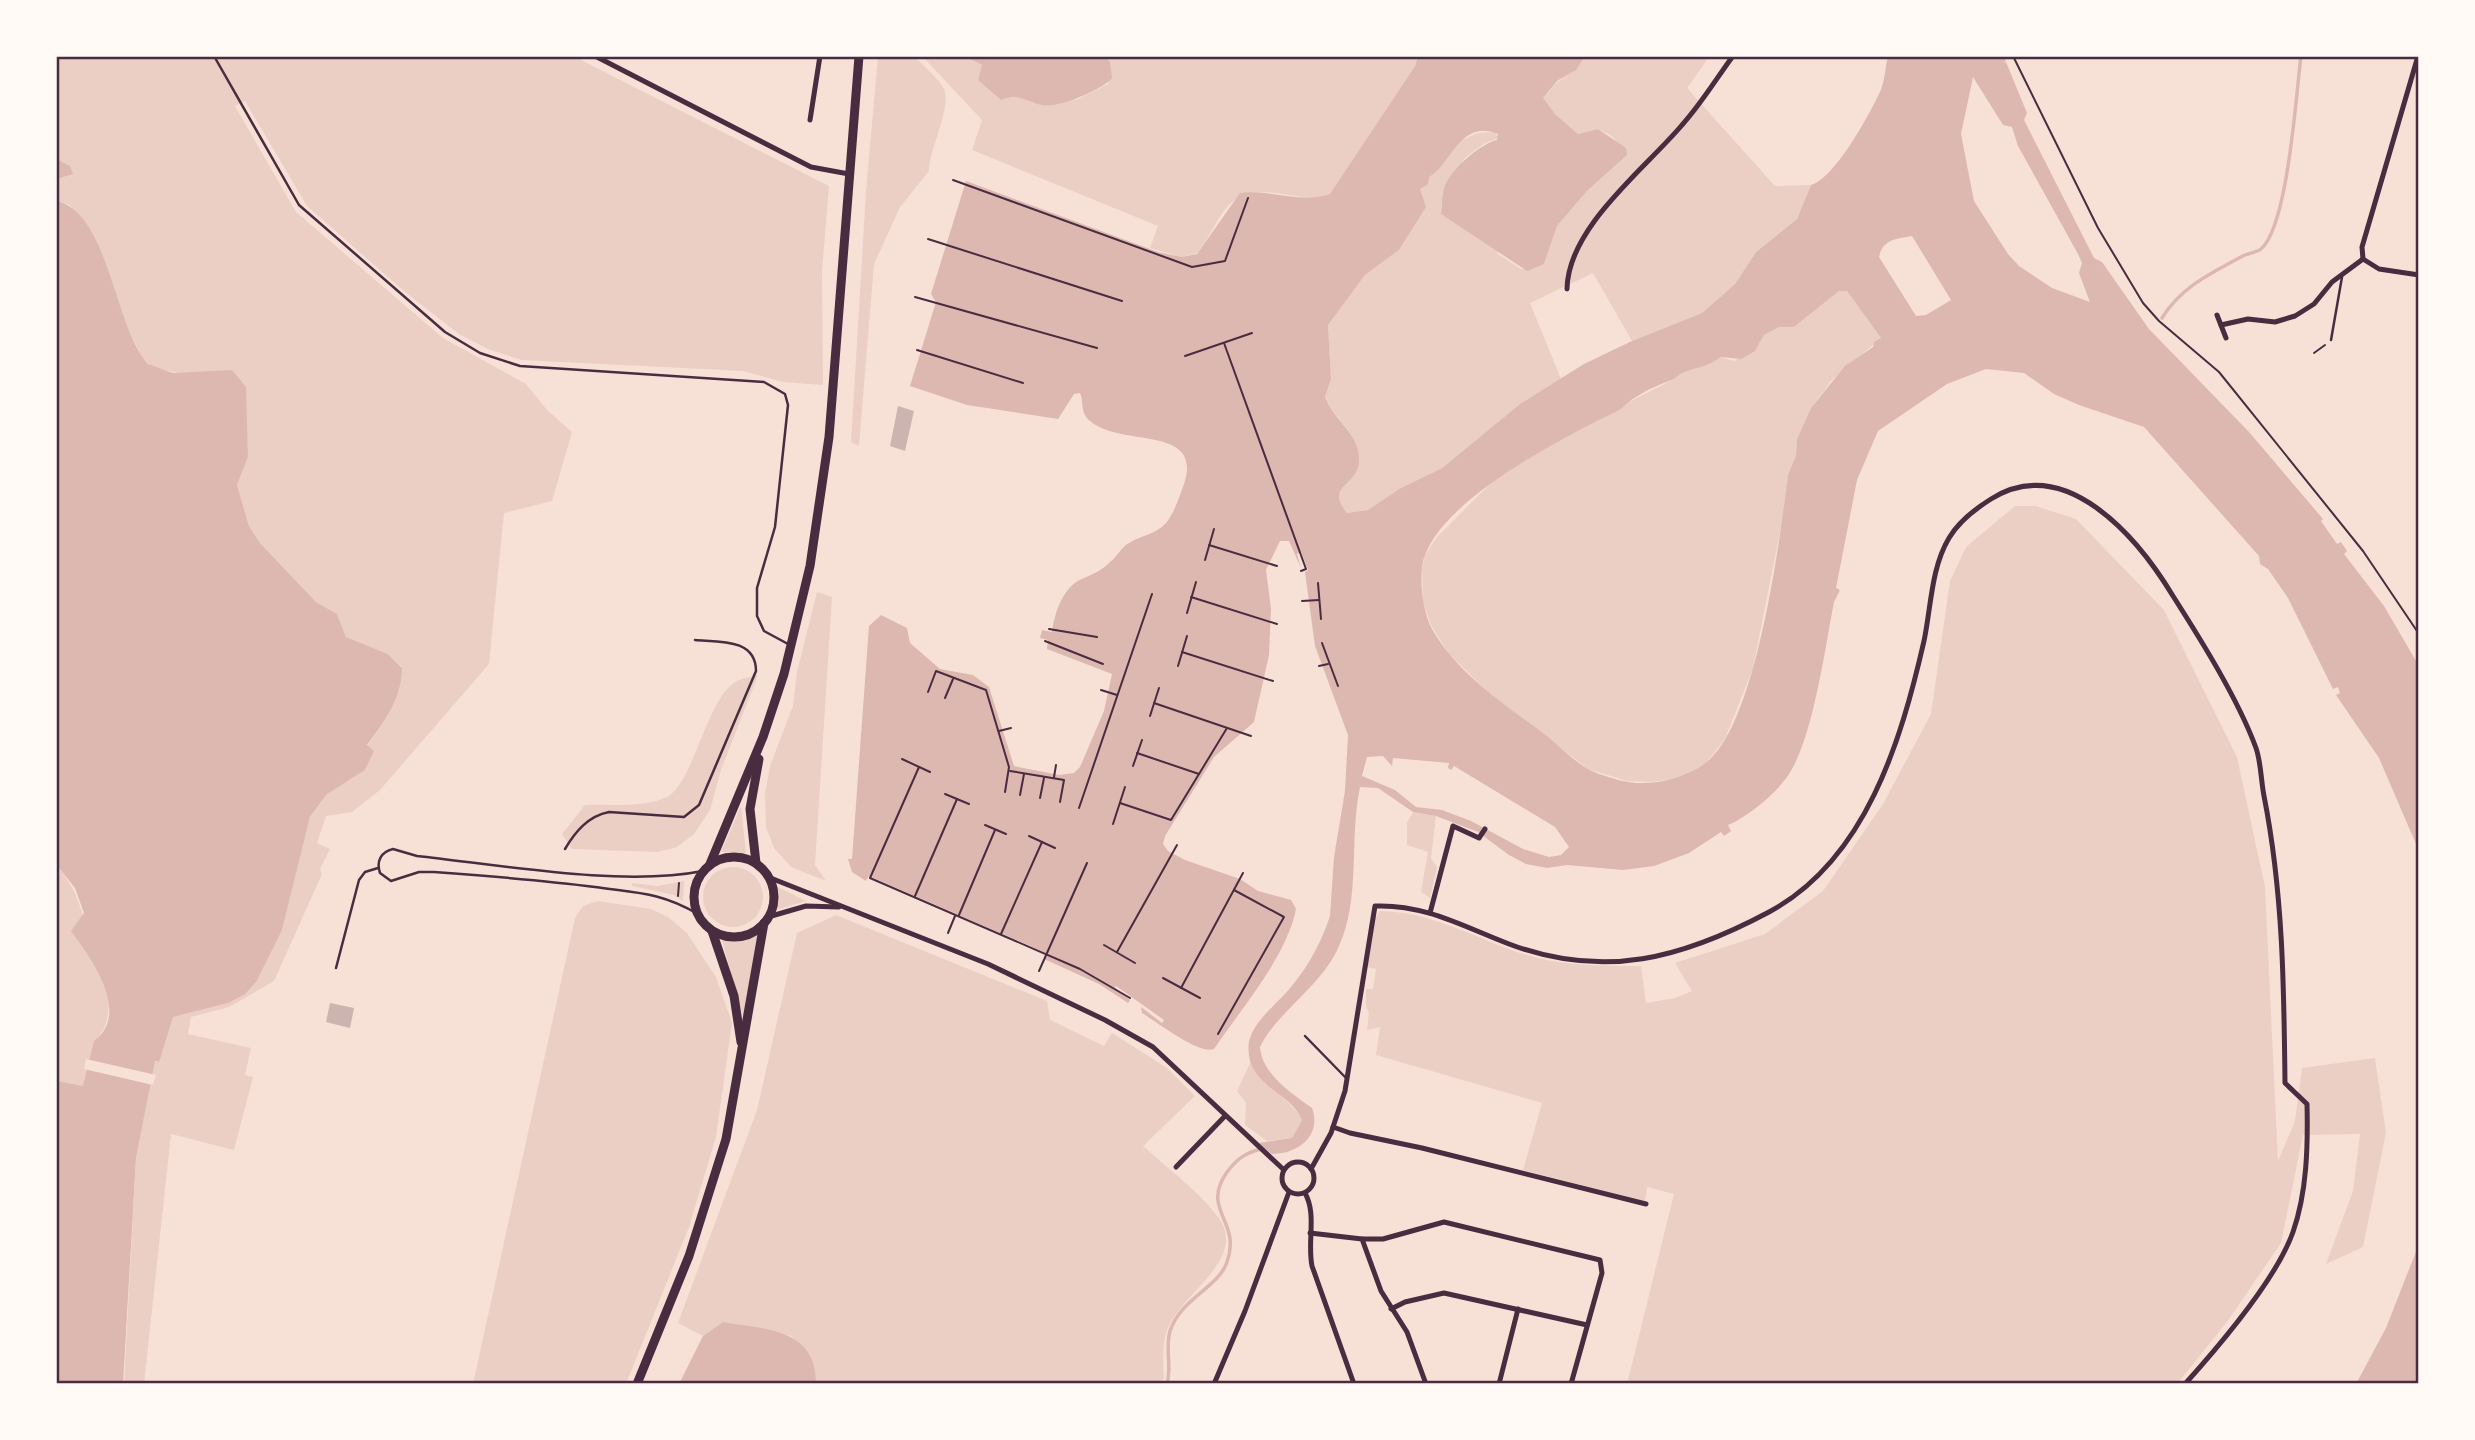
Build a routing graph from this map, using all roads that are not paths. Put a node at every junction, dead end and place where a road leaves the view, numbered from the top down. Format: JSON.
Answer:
{"nodes":[{"id":1,"x":214,"y":56,"type":"edge"},
{"id":2,"x":595,"y":56,"type":"edge"},
{"id":3,"x":820,"y":56,"type":"edge"},
{"id":4,"x":859,"y":56,"type":"edge"},
{"id":5,"x":1733,"y":56,"type":"edge"},
{"id":6,"x":2418,"y":56,"type":"edge"},
{"id":7,"x":810,"y":120,"type":"dead end"},
{"id":8,"x":849,"y":174,"type":"junction"},
{"id":9,"x":2363,"y":259,"type":"junction"},
{"id":10,"x":2342,"y":274,"type":"junction"},
{"id":11,"x":2419,"y":275,"type":"edge"},
{"id":12,"x":1567,"y":289,"type":"dead end"},
{"id":13,"x":2217,"y":315,"type":"dead end"},
{"id":14,"x":2221,"y":325,"type":"junction"},
{"id":15,"x":2226,"y":338,"type":"dead end"},
{"id":16,"x":2331,"y":340,"type":"road end"},
{"id":17,"x":695,"y":640,"type":"dead end"},
{"id":18,"x":791,"y":645,"type":"junction"},
{"id":19,"x":763,"y":737,"type":"junction"},
{"id":20,"x":1484,"y":832,"type":"dead end"},
{"id":21,"x":565,"y":849,"type":"dead end"},
{"id":22,"x":756,"y":863,"type":"junction"},
{"id":23,"x":707,"y":867,"type":"junction"},
{"id":24,"x":378,"y":868,"type":"junction"},
{"id":25,"x":768,"y":877,"type":"junction"},
{"id":26,"x":846,"y":907,"type":"junction"},
{"id":27,"x":1430,"y":913,"type":"junction"},
{"id":28,"x":698,"y":914,"type":"junction"},
{"id":29,"x":766,"y":920,"type":"junction"},
{"id":30,"x":712,"y":931,"type":"junction"},
{"id":31,"x":336,"y":968,"type":"dead end"},
{"id":32,"x":1306,"y":1036,"type":"dead end"},
{"id":33,"x":741,"y":1064,"type":"junction"},
{"id":34,"x":1348,"y":1080,"type":"junction"},
{"id":35,"x":1225,"y":1116,"type":"junction"},
{"id":36,"x":1333,"y":1127,"type":"junction"},
{"id":37,"x":1176,"y":1167,"type":"dead end"},
{"id":38,"x":1311,"y":1169,"type":"junction"},
{"id":39,"x":1284,"y":1170,"type":"junction"},
{"id":40,"x":1289,"y":1192,"type":"junction"},
{"id":41,"x":1305,"y":1193,"type":"junction"},
{"id":42,"x":1646,"y":1204,"type":"dead end"},
{"id":43,"x":1310,"y":1233,"type":"junction"},
{"id":44,"x":1362,"y":1239,"type":"junction"},
{"id":45,"x":1391,"y":1309,"type":"junction"},
{"id":46,"x":1518,"y":1309,"type":"junction"},
{"id":47,"x":1587,"y":1325,"type":"junction"},
{"id":48,"x":637,"y":1384,"type":"edge"},
{"id":49,"x":1214,"y":1384,"type":"edge"},
{"id":50,"x":1354,"y":1384,"type":"edge"},
{"id":51,"x":1426,"y":1384,"type":"edge"},
{"id":52,"x":1499,"y":1384,"type":"edge"},
{"id":53,"x":1571,"y":1384,"type":"edge"},
{"id":54,"x":2185,"y":1384,"type":"edge"}],
"edges":[{"from":1,"to":18,"type":"lane"},
{"from":2,"to":8,"type":"street"},
{"from":3,"to":7,"type":"street"},
{"from":4,"to":8,"type":"main road"},
{"from":5,"to":12,"type":"street"},
{"from":6,"to":9,"type":"street"},
{"from":8,"to":18,"type":"main road"},
{"from":9,"to":10,"type":"street"},
{"from":9,"to":11,"type":"street"},
{"from":10,"to":14,"type":"street"},
{"from":10,"to":16,"type":"lane"},
{"from":13,"to":14,"type":"street"},
{"from":14,"to":15,"type":"street"},
{"from":17,"to":21,"type":"lane"},
{"from":18,"to":19,"type":"main road"},
{"from":19,"to":22,"type":"main road"},
{"from":19,"to":23,"type":"main road"},
{"from":20,"to":27,"type":"street"},
{"from":22,"to":23,"type":"main road"},
{"from":22,"to":25,"type":"main road"},
{"from":23,"to":24,"type":"lane"},
{"from":23,"to":28,"type":"main road"},
{"from":24,"to":28,"type":"lane"},
{"from":24,"to":31,"type":"lane"},
{"from":25,"to":26,"type":"street"},
{"from":25,"to":29,"type":"main road"},
{"from":26,"to":29,"type":"street"},
{"from":26,"to":35,"type":"street"},
{"from":27,"to":34,"type":"street"},
{"from":27,"to":54,"type":"street"},
{"from":28,"to":30,"type":"main road"},
{"from":29,"to":30,"type":"main road"},
{"from":29,"to":33,"type":"main road"},
{"from":30,"to":33,"type":"main road"},
{"from":32,"to":34,"type":"lane"},
{"from":33,"to":48,"type":"main road"},
{"from":34,"to":36,"type":"street"},
{"from":35,"to":37,"type":"street"},
{"from":35,"to":39,"type":"street"},
{"from":36,"to":38,"type":"street"},
{"from":36,"to":42,"type":"street"},
{"from":38,"to":39,"type":"street"},
{"from":38,"to":41,"type":"street"},
{"from":39,"to":40,"type":"street"},
{"from":40,"to":41,"type":"street"},
{"from":40,"to":49,"type":"street"},
{"from":41,"to":43,"type":"street"},
{"from":43,"to":44,"type":"street"},
{"from":43,"to":50,"type":"street"},
{"from":44,"to":45,"type":"street"},
{"from":44,"to":47,"type":"street"},
{"from":45,"to":46,"type":"street"},
{"from":45,"to":51,"type":"street"},
{"from":46,"to":47,"type":"street"},
{"from":46,"to":52,"type":"street"},
{"from":47,"to":53,"type":"street"}]}
